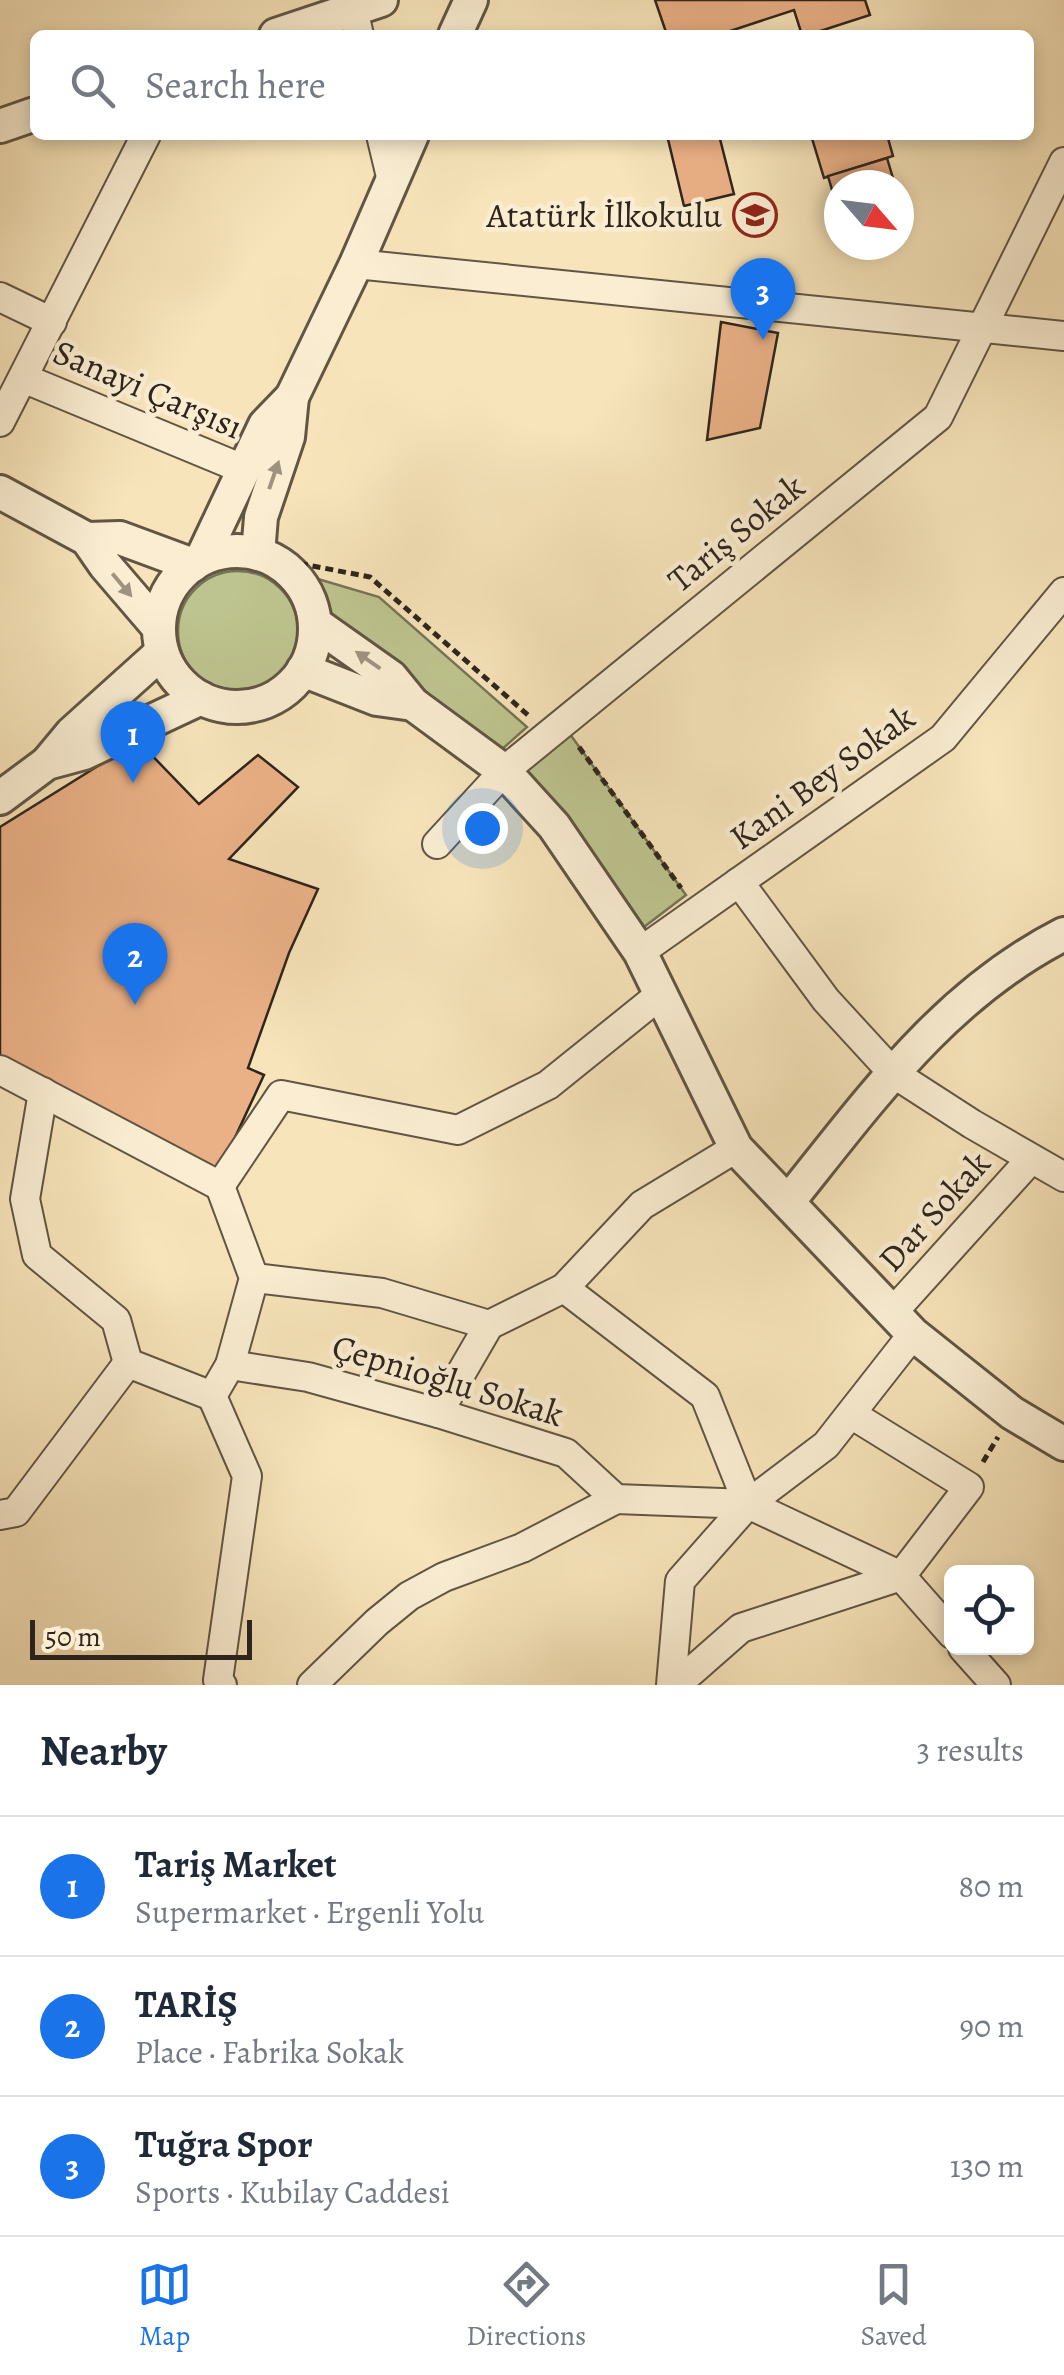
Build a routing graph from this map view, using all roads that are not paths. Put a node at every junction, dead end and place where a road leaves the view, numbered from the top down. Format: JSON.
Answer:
{"nodes":[{"id":1,"x":470,"y":0,"type":"edge"},
{"id":2,"x":365,"y":15,"type":"edge"},
{"id":3,"x":298,"y":30,"type":"edge"},
{"id":4,"x":457,"y":30,"type":"edge"},
{"id":5,"x":30,"y":116,"type":"edge"},
{"id":6,"x":0,"y":126,"type":"edge"},
{"id":7,"x":143,"y":140,"type":"edge"},
{"id":8,"x":382,"y":140,"type":"edge"},
{"id":9,"x":410,"y":140,"type":"edge"},
{"id":10,"x":1064,"y":162,"type":"edge"},
{"id":11,"x":392,"y":181,"type":"junction"},
{"id":12,"x":356,"y":264,"type":"junction"},
{"id":13,"x":0,"y":296,"type":"edge"},
{"id":14,"x":52,"y":322,"type":"junction"},
{"id":15,"x":981,"y":327,"type":"junction"},
{"id":16,"x":1064,"y":336,"type":"edge"},
{"id":17,"x":23,"y":378,"type":"junction"},
{"id":18,"x":292,"y":397,"type":"junction"},
{"id":19,"x":0,"y":422,"type":"edge"},
{"id":20,"x":243,"y":469,"type":"junction"},
{"id":21,"x":0,"y":492,"type":"edge"},
{"id":22,"x":88,"y":539,"type":"junction"},
{"id":23,"x":262,"y":556,"type":"junction"},
{"id":24,"x":197,"y":561,"type":"junction"},
{"id":25,"x":1064,"y":592,"type":"edge"},
{"id":26,"x":316,"y":624,"type":"junction"},
{"id":27,"x":161,"y":640,"type":"junction"},
{"id":28,"x":303,"y":670,"type":"junction"},
{"id":29,"x":201,"y":698,"type":"junction"},
{"id":30,"x":413,"y":704,"type":"junction"},
{"id":31,"x":47,"y":763,"type":"junction"},
{"id":32,"x":504,"y":770,"type":"junction"},
{"id":33,"x":0,"y":798,"type":"edge"},
{"id":34,"x":436,"y":844,"type":"dead end"},
{"id":35,"x":738,"y":882,"type":"junction"},
{"id":36,"x":1064,"y":934,"type":"edge"},
{"id":37,"x":640,"y":952,"type":"junction"},
{"id":38,"x":660,"y":994,"type":"junction"},
{"id":39,"x":0,"y":1070,"type":"edge"},
{"id":40,"x":893,"y":1073,"type":"junction"},
{"id":41,"x":43,"y":1092,"type":"junction"},
{"id":42,"x":736,"y":1148,"type":"junction"},
{"id":43,"x":1031,"y":1158,"type":"junction"},
{"id":44,"x":1064,"y":1178,"type":"edge"},
{"id":45,"x":220,"y":1186,"type":"junction"},
{"id":46,"x":788,"y":1202,"type":"junction"},
{"id":47,"x":254,"y":1278,"type":"junction"},
{"id":48,"x":564,"y":1288,"type":"junction"},
{"id":49,"x":902,"y":1323,"type":"junction"},
{"id":50,"x":490,"y":1325,"type":"junction"},
{"id":51,"x":128,"y":1363,"type":"junction"},
{"id":52,"x":230,"y":1364,"type":"junction"},
{"id":53,"x":212,"y":1396,"type":"junction"},
{"id":54,"x":438,"y":1413,"type":"junction"},
{"id":55,"x":851,"y":1414,"type":"junction"},
{"id":56,"x":1064,"y":1444,"type":"edge"},
{"id":57,"x":616,"y":1500,"type":"junction"},
{"id":58,"x":748,"y":1504,"type":"junction"},
{"id":59,"x":0,"y":1515,"type":"edge"},
{"id":60,"x":902,"y":1576,"type":"junction"},
{"id":61,"x":944,"y":1625,"type":"edge"},
{"id":62,"x":969,"y":1655,"type":"edge"},
{"id":63,"x":222,"y":1685,"type":"edge"},
{"id":64,"x":312,"y":1685,"type":"edge"},
{"id":65,"x":674,"y":1685,"type":"edge"},
{"id":66,"x":996,"y":1685,"type":"edge"}],
"edges":[{"from":1,"to":4,"type":"street"},
{"from":2,"to":3,"type":"street"},
{"from":5,"to":6,"type":"street"},
{"from":7,"to":14,"type":"street","name":"Sanayi Çarşısı"},
{"from":8,"to":11,"type":"street"},
{"from":9,"to":11,"type":"street"},
{"from":10,"to":15,"type":"street","name":"Tariş Sokak"},
{"from":11,"to":12,"type":"street"},
{"from":12,"to":15,"type":"street"},
{"from":12,"to":18,"type":"street"},
{"from":13,"to":14,"type":"street","name":"Sanayi Çarşısı"},
{"from":14,"to":17,"type":"street","name":"Sanayi Çarşısı"},
{"from":15,"to":16,"type":"street"},
{"from":15,"to":32,"type":"street","name":"Tariş Sokak"},
{"from":17,"to":19,"type":"street","name":"Sanayi Çarşısı"},
{"from":17,"to":20,"type":"street","name":"Sanayi Çarşısı"},
{"from":18,"to":20,"type":"street"},
{"from":23,"to":18,"type":"street","one_way":true},
{"from":20,"to":24,"type":"street"},
{"from":21,"to":22,"type":"street"},
{"from":22,"to":24,"type":"street"},
{"from":22,"to":27,"type":"street","one_way":true},
{"from":23,"to":24,"type":"street"},
{"from":23,"to":26,"type":"street"},
{"from":24,"to":27,"type":"street"},
{"from":25,"to":35,"type":"street","name":"Kani Bey Sokak"},
{"from":26,"to":28,"type":"street"},
{"from":30,"to":26,"type":"street","one_way":true},
{"from":27,"to":29,"type":"street"},
{"from":27,"to":31,"type":"street"},
{"from":28,"to":29,"type":"street"},
{"from":28,"to":30,"type":"street"},
{"from":29,"to":31,"type":"street"},
{"from":30,"to":32,"type":"street"},
{"from":31,"to":33,"type":"street"},
{"from":32,"to":34,"type":"street","name":"Tariş Sokak"},
{"from":32,"to":37,"type":"street"},
{"from":35,"to":37,"type":"street","name":"Kani Bey Sokak"},
{"from":35,"to":40,"type":"street"},
{"from":36,"to":40,"type":"street"},
{"from":37,"to":38,"type":"street"},
{"from":38,"to":42,"type":"street"},
{"from":38,"to":45,"type":"street"},
{"from":39,"to":41,"type":"street"},
{"from":40,"to":43,"type":"street"},
{"from":40,"to":46,"type":"street"},
{"from":41,"to":45,"type":"street"},
{"from":41,"to":51,"type":"street"},
{"from":42,"to":46,"type":"street"},
{"from":42,"to":48,"type":"street"},
{"from":43,"to":44,"type":"street"},
{"from":43,"to":49,"type":"street","name":"Dar Sokak"},
{"from":45,"to":47,"type":"street"},
{"from":46,"to":49,"type":"street"},
{"from":47,"to":50,"type":"street"},
{"from":47,"to":52,"type":"street"},
{"from":48,"to":50,"type":"street"},
{"from":48,"to":58,"type":"street"},
{"from":49,"to":55,"type":"street","name":"Dar Sokak"},
{"from":49,"to":56,"type":"street"},
{"from":50,"to":54,"type":"street"},
{"from":51,"to":53,"type":"street"},
{"from":51,"to":59,"type":"street"},
{"from":52,"to":53,"type":"street"},
{"from":52,"to":54,"type":"street","name":"Çepnioğlu Sokak"},
{"from":53,"to":63,"type":"street"},
{"from":54,"to":57,"type":"street","name":"Çepnioğlu Sokak"},
{"from":55,"to":58,"type":"street","name":"Dar Sokak"},
{"from":55,"to":60,"type":"street"},
{"from":57,"to":58,"type":"street"},
{"from":57,"to":64,"type":"street"},
{"from":58,"to":60,"type":"street"},
{"from":58,"to":65,"type":"street","name":"Dar Sokak"},
{"from":60,"to":61,"type":"street"},
{"from":60,"to":65,"type":"street"},
{"from":62,"to":66,"type":"street"}]}
